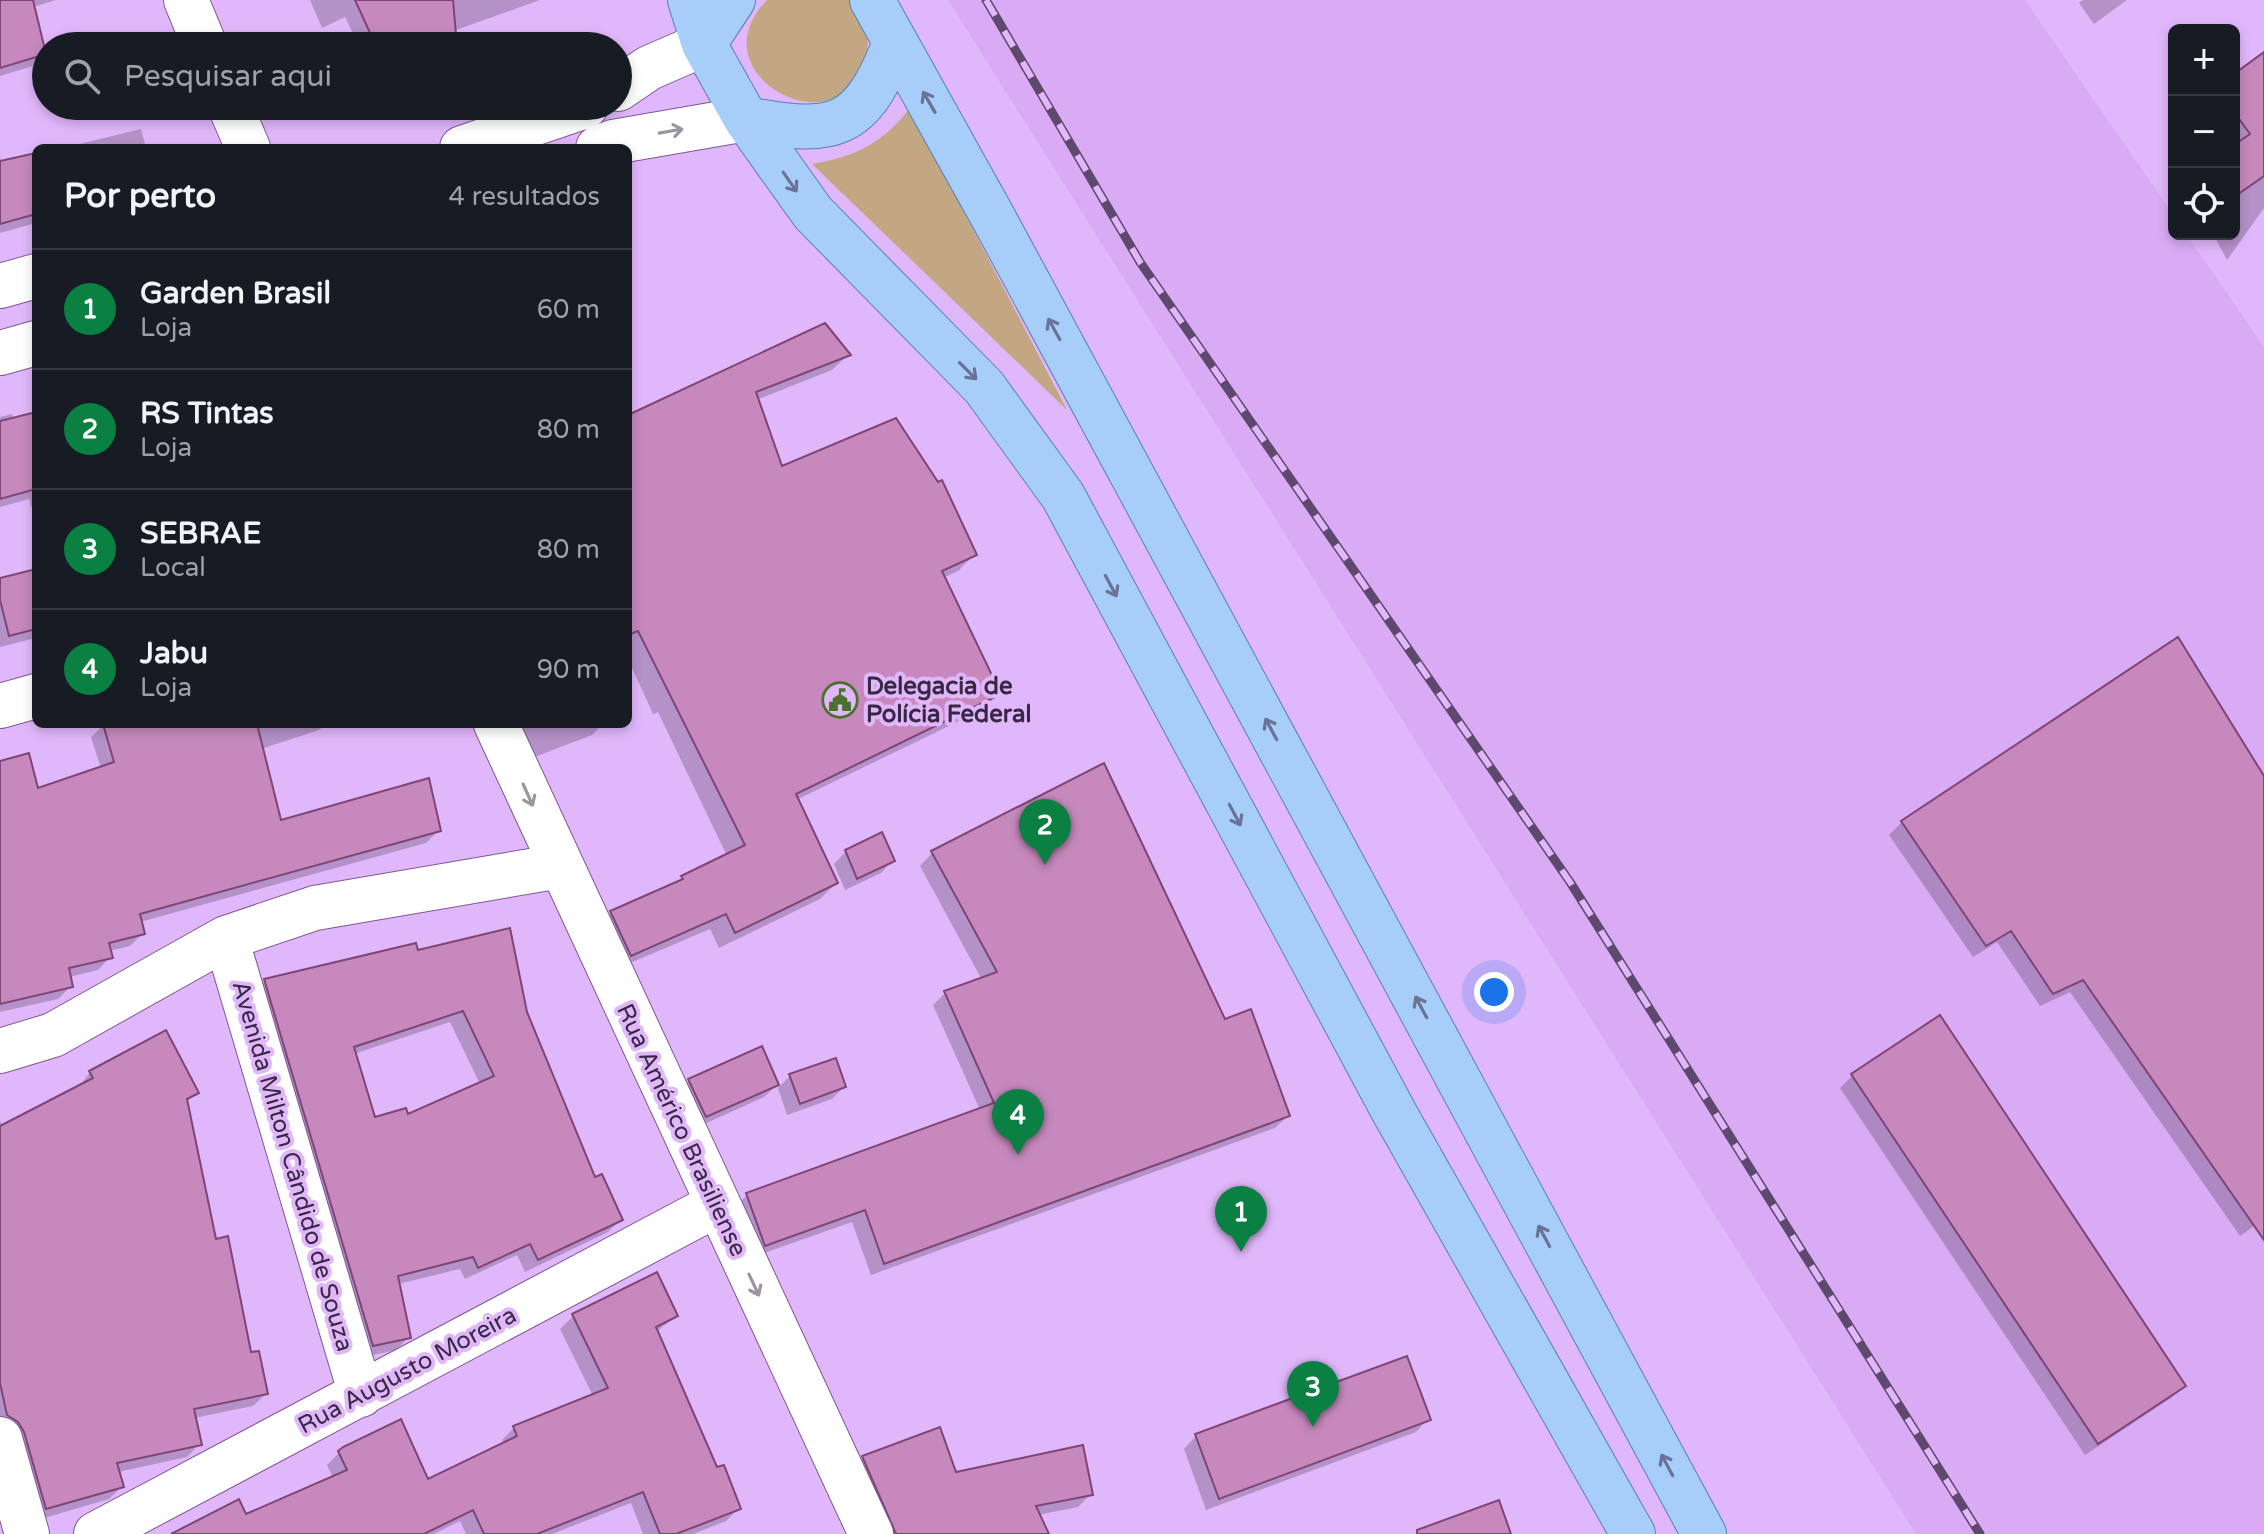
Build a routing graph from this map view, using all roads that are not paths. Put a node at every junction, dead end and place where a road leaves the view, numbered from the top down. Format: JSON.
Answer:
{"nodes":[{"id":1,"x":186,"y":0,"type":"edge"},
{"id":2,"x":690,"y":0,"type":"edge"},
{"id":3,"x":733,"y":0,"type":"edge"},
{"id":4,"x":872,"y":0,"type":"edge"},
{"id":5,"x":199,"y":32,"type":"edge"},
{"id":6,"x":895,"y":42,"type":"junction"},
{"id":7,"x":704,"y":44,"type":"junction"},
{"id":8,"x":632,"y":80,"type":"edge"},
{"id":9,"x":746,"y":119,"type":"junction"},
{"id":10,"x":236,"y":120,"type":"edge"},
{"id":11,"x":545,"y":120,"type":"edge"},
{"id":12,"x":246,"y":144,"type":"edge"},
{"id":13,"x":474,"y":144,"type":"edge"},
{"id":14,"x":611,"y":144,"type":"edge"},
{"id":15,"x":32,"y":277,"type":"edge"},
{"id":16,"x":0,"y":286,"type":"edge"},
{"id":17,"x":32,"y":344,"type":"edge"},
{"id":18,"x":0,"y":353,"type":"edge"},
{"id":19,"x":32,"y":697,"type":"edge"},
{"id":20,"x":0,"y":706,"type":"edge"},
{"id":21,"x":498,"y":728,"type":"edge"},
{"id":22,"x":560,"y":866,"type":"junction"},
{"id":23,"x":226,"y":938,"type":"junction"},
{"id":24,"x":0,"y":1051,"type":"edge"},
{"id":25,"x":716,"y":1205,"type":"junction"},
{"id":26,"x":361,"y":1395,"type":"junction"},
{"id":27,"x":0,"y":1439,"type":"edge"},
{"id":28,"x":27,"y":1534,"type":"edge"},
{"id":29,"x":96,"y":1534,"type":"edge"},
{"id":30,"x":871,"y":1534,"type":"edge"},
{"id":31,"x":1633,"y":1534,"type":"edge"},
{"id":32,"x":1704,"y":1534,"type":"edge"}],
"edges":[{"from":1,"to":5,"type":"street"},
{"from":2,"to":7,"type":"main road"},
{"from":3,"to":7,"type":"main road"},
{"from":4,"to":6,"type":"main road"},
{"from":6,"to":9,"type":"main road"},
{"from":32,"to":6,"type":"main road","one_way":true},
{"from":7,"to":8,"type":"street"},
{"from":7,"to":9,"type":"main road"},
{"from":14,"to":9,"type":"street","one_way":true},
{"from":9,"to":31,"type":"main road","one_way":true},
{"from":10,"to":12,"type":"street"},
{"from":11,"to":13,"type":"street"},
{"from":15,"to":16,"type":"street"},
{"from":17,"to":18,"type":"street"},
{"from":19,"to":20,"type":"street"},
{"from":21,"to":22,"type":"street","name":"Rua Américo Brasiliense","one_way":true},
{"from":22,"to":23,"type":"street"},
{"from":22,"to":25,"type":"street","name":"Rua Américo Brasiliense"},
{"from":23,"to":24,"type":"street"},
{"from":23,"to":26,"type":"street","name":"Avenida Milton Cândido de Souza"},
{"from":25,"to":26,"type":"street","name":"Rua Augusto Moreira"},
{"from":25,"to":30,"type":"street","name":"Rua Américo Brasiliense","one_way":true},
{"from":26,"to":29,"type":"street","name":"Rua Augusto Moreira"},
{"from":27,"to":28,"type":"street"}]}
